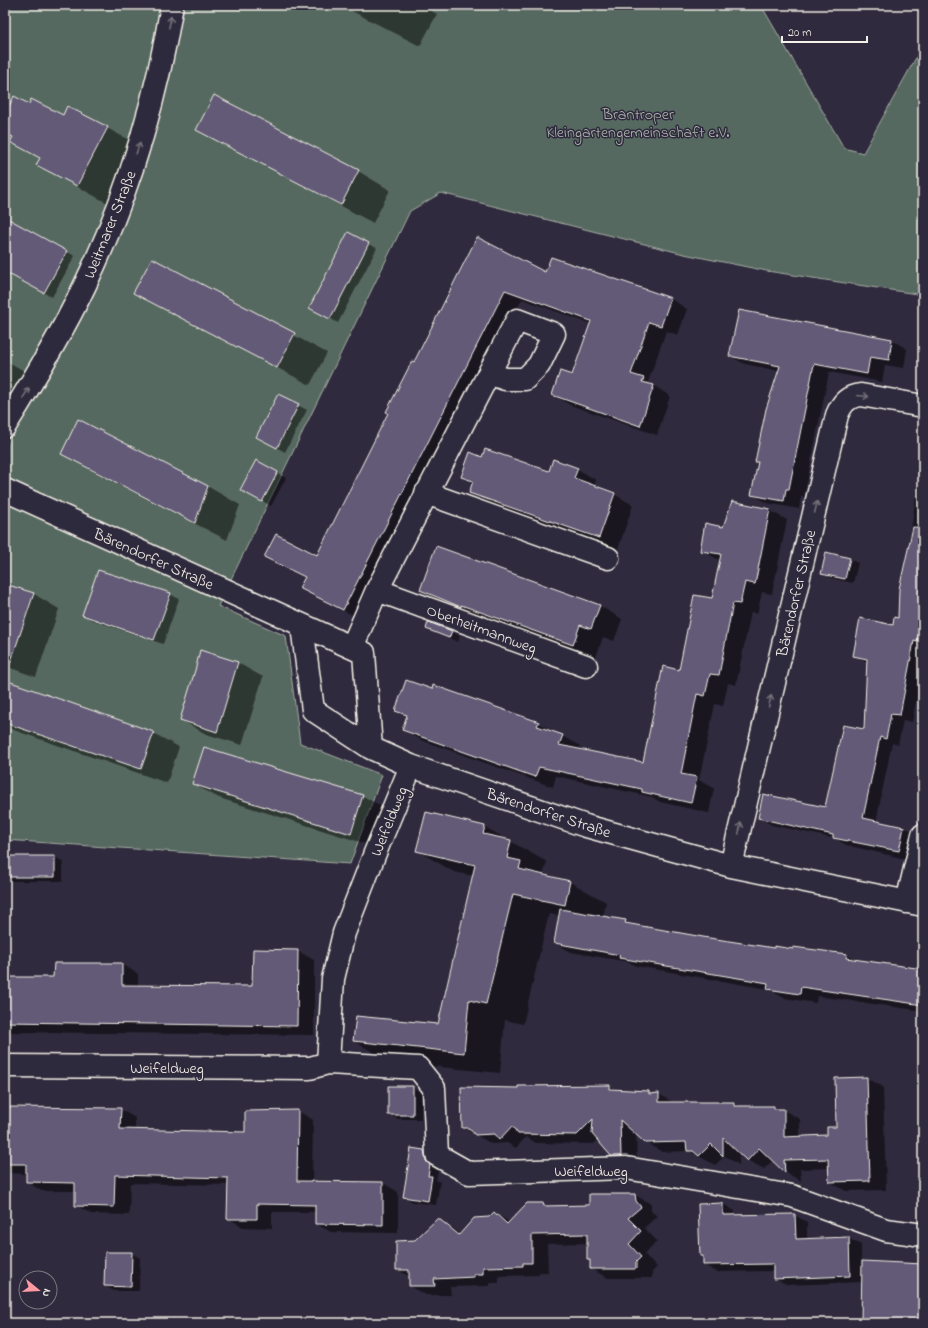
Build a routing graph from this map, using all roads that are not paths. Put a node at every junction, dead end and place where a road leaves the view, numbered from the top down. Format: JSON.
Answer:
{"nodes":[{"id":1,"x":172,"y":5,"type":"edge"},
{"id":2,"x":489,"y":373,"type":"dead end"},
{"id":3,"x":923,"y":406,"type":"edge"},
{"id":4,"x":5,"y":426,"type":"edge"},
{"id":5,"x":5,"y":490,"type":"edge"},
{"id":6,"x":426,"y":494,"type":"junction"},
{"id":7,"x":608,"y":558,"type":"dead end"},
{"id":8,"x":377,"y":590,"type":"junction"},
{"id":9,"x":302,"y":626,"type":"junction"},
{"id":10,"x":352,"y":646,"type":"junction"},
{"id":11,"x":586,"y":666,"type":"dead end"},
{"id":12,"x":371,"y":748,"type":"junction"},
{"id":13,"x":411,"y":766,"type":"junction"},
{"id":14,"x":923,"y":835,"type":"edge"},
{"id":15,"x":731,"y":866,"type":"junction"},
{"id":16,"x":915,"y":904,"type":"edge"},
{"id":17,"x":328,"y":1063,"type":"junction"},
{"id":18,"x":5,"y":1066,"type":"edge"},
{"id":19,"x":923,"y":1235,"type":"edge"}],
"edges":[{"from":4,"to":1,"type":"street","name":"Weitmarer Straße","one_way":true},
{"from":2,"to":6,"type":"street"},
{"from":15,"to":3,"type":"street","name":"Bärendorfer Straße","one_way":true},
{"from":5,"to":9,"type":"street","name":"Bärendorfer Straße"},
{"from":6,"to":7,"type":"street"},
{"from":6,"to":8,"type":"street"},
{"from":8,"to":10,"type":"street"},
{"from":8,"to":11,"type":"street","name":"Oberheitmannweg"},
{"from":9,"to":10,"type":"street","name":"Bärendorfer Straße"},
{"from":9,"to":12,"type":"street","name":"Bärendorfer Straße"},
{"from":10,"to":12,"type":"street","name":"Bärendorfer Straße"},
{"from":12,"to":13,"type":"street","name":"Bärendorfer Straße"},
{"from":13,"to":15,"type":"street","name":"Bärendorfer Straße"},
{"from":13,"to":17,"type":"street","name":"Weifeldweg"},
{"from":14,"to":16,"type":"street","name":"Bärendorfer Straße"},
{"from":15,"to":16,"type":"street","name":"Bärendorfer Straße"},
{"from":17,"to":18,"type":"street","name":"Weifeldweg"},
{"from":17,"to":19,"type":"street","name":"Weifeldweg"}]}
